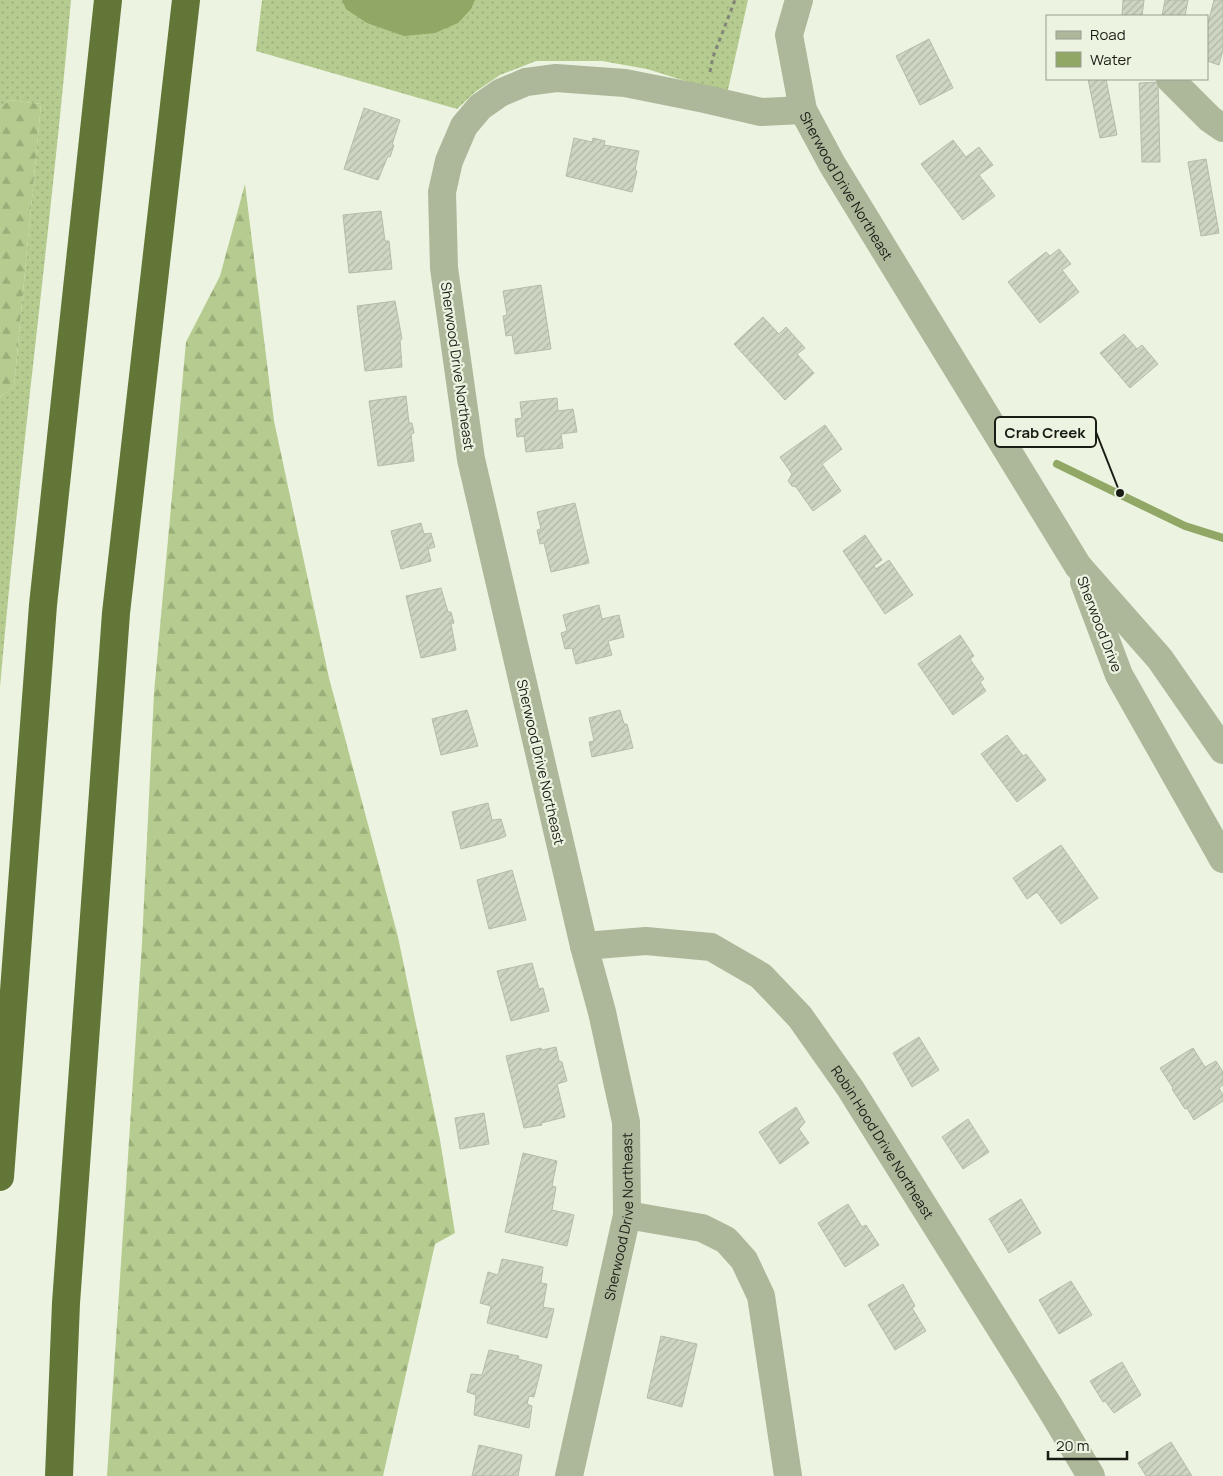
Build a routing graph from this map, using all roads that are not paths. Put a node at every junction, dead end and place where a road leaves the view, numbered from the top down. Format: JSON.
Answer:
{"nodes":[{"id":1,"x":108,"y":0,"type":"edge"},
{"id":2,"x":186,"y":0,"type":"edge"},
{"id":3,"x":799,"y":0,"type":"edge"},
{"id":4,"x":1171,"y":80,"type":"edge"},
{"id":5,"x":803,"y":110,"type":"junction"},
{"id":6,"x":1223,"y":128,"type":"edge"},
{"id":7,"x":1078,"y":566,"type":"junction"},
{"id":8,"x":1223,"y":750,"type":"edge"},
{"id":9,"x":1223,"y":859,"type":"edge"},
{"id":10,"x":584,"y":946,"type":"junction"},
{"id":11,"x":0,"y":1177,"type":"edge"},
{"id":12,"x":627,"y":1215,"type":"junction"},
{"id":13,"x":58,"y":1476,"type":"edge"},
{"id":14,"x":569,"y":1476,"type":"edge"},
{"id":15,"x":788,"y":1476,"type":"edge"},
{"id":16,"x":1091,"y":1476,"type":"edge"}],
"edges":[{"from":1,"to":11,"type":"highway"},
{"from":2,"to":13,"type":"highway"},
{"from":3,"to":5,"type":"street"},
{"from":4,"to":6,"type":"street"},
{"from":5,"to":7,"type":"street","name":"Sherwood Drive Northeast"},
{"from":5,"to":10,"type":"street","name":"Sherwood Drive Northeast"},
{"from":7,"to":8,"type":"street","name":"Sherwood Drive"},
{"from":7,"to":9,"type":"street","name":"Sherwood Drive"},
{"from":10,"to":12,"type":"street","name":"Sherwood Drive Northeast"},
{"from":10,"to":16,"type":"street","name":"Robin Hood Drive Northeast"},
{"from":12,"to":14,"type":"street","name":"Sherwood Drive Northeast"},
{"from":12,"to":15,"type":"street"}]}
